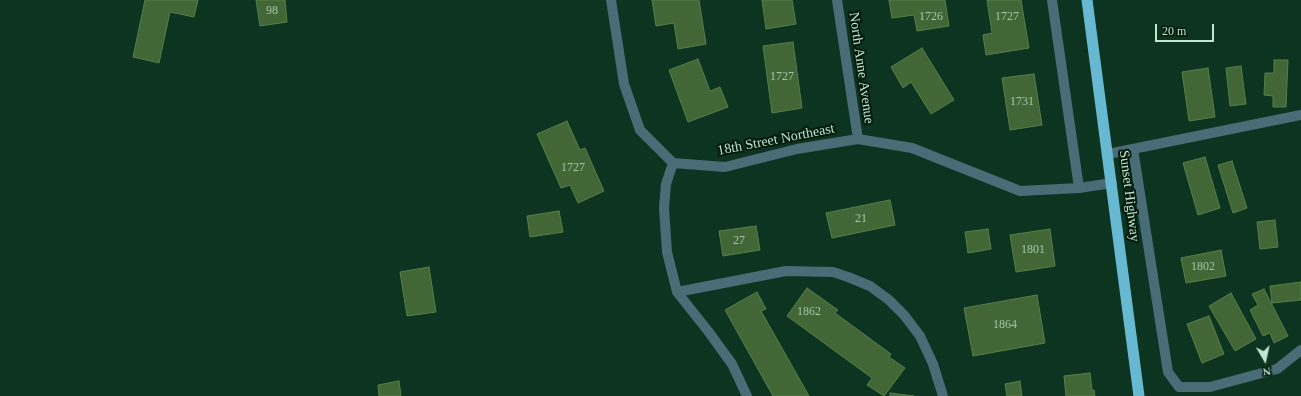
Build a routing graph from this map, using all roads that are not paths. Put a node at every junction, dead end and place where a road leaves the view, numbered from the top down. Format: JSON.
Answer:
{"nodes":[{"id":1,"x":611,"y":0,"type":"edge"},
{"id":2,"x":837,"y":0,"type":"edge"},
{"id":3,"x":1052,"y":0,"type":"edge"},
{"id":4,"x":1087,"y":0,"type":"edge"},
{"id":5,"x":1301,"y":115,"type":"edge"},
{"id":6,"x":858,"y":140,"type":"junction"},
{"id":7,"x":1133,"y":149,"type":"junction"},
{"id":8,"x":1108,"y":154,"type":"junction"},
{"id":9,"x":673,"y":163,"type":"junction"},
{"id":10,"x":1112,"y":183,"type":"junction"},
{"id":11,"x":1079,"y":188,"type":"junction"},
{"id":12,"x":677,"y":292,"type":"junction"},
{"id":13,"x":1301,"y":350,"type":"edge"},
{"id":14,"x":747,"y":396,"type":"edge"},
{"id":15,"x":943,"y":396,"type":"edge"},
{"id":16,"x":1139,"y":396,"type":"edge"}],
"edges":[{"from":1,"to":9,"type":"street"},
{"from":2,"to":6,"type":"street","name":"North Anne Avenue"},
{"from":3,"to":11,"type":"street"},
{"from":4,"to":8,"type":"highway","name":"Sunset Highway"},
{"from":5,"to":7,"type":"street"},
{"from":6,"to":9,"type":"street","name":"18th Street Northeast"},
{"from":6,"to":11,"type":"street","name":"18th Street Northeast"},
{"from":7,"to":8,"type":"street"},
{"from":7,"to":13,"type":"street"},
{"from":8,"to":10,"type":"highway","name":"Sunset Highway"},
{"from":9,"to":12,"type":"street"},
{"from":10,"to":11,"type":"street","name":"18th Street Northeast"},
{"from":10,"to":16,"type":"highway","name":"Sunset Highway"},
{"from":12,"to":14,"type":"street"},
{"from":12,"to":15,"type":"street"}]}
